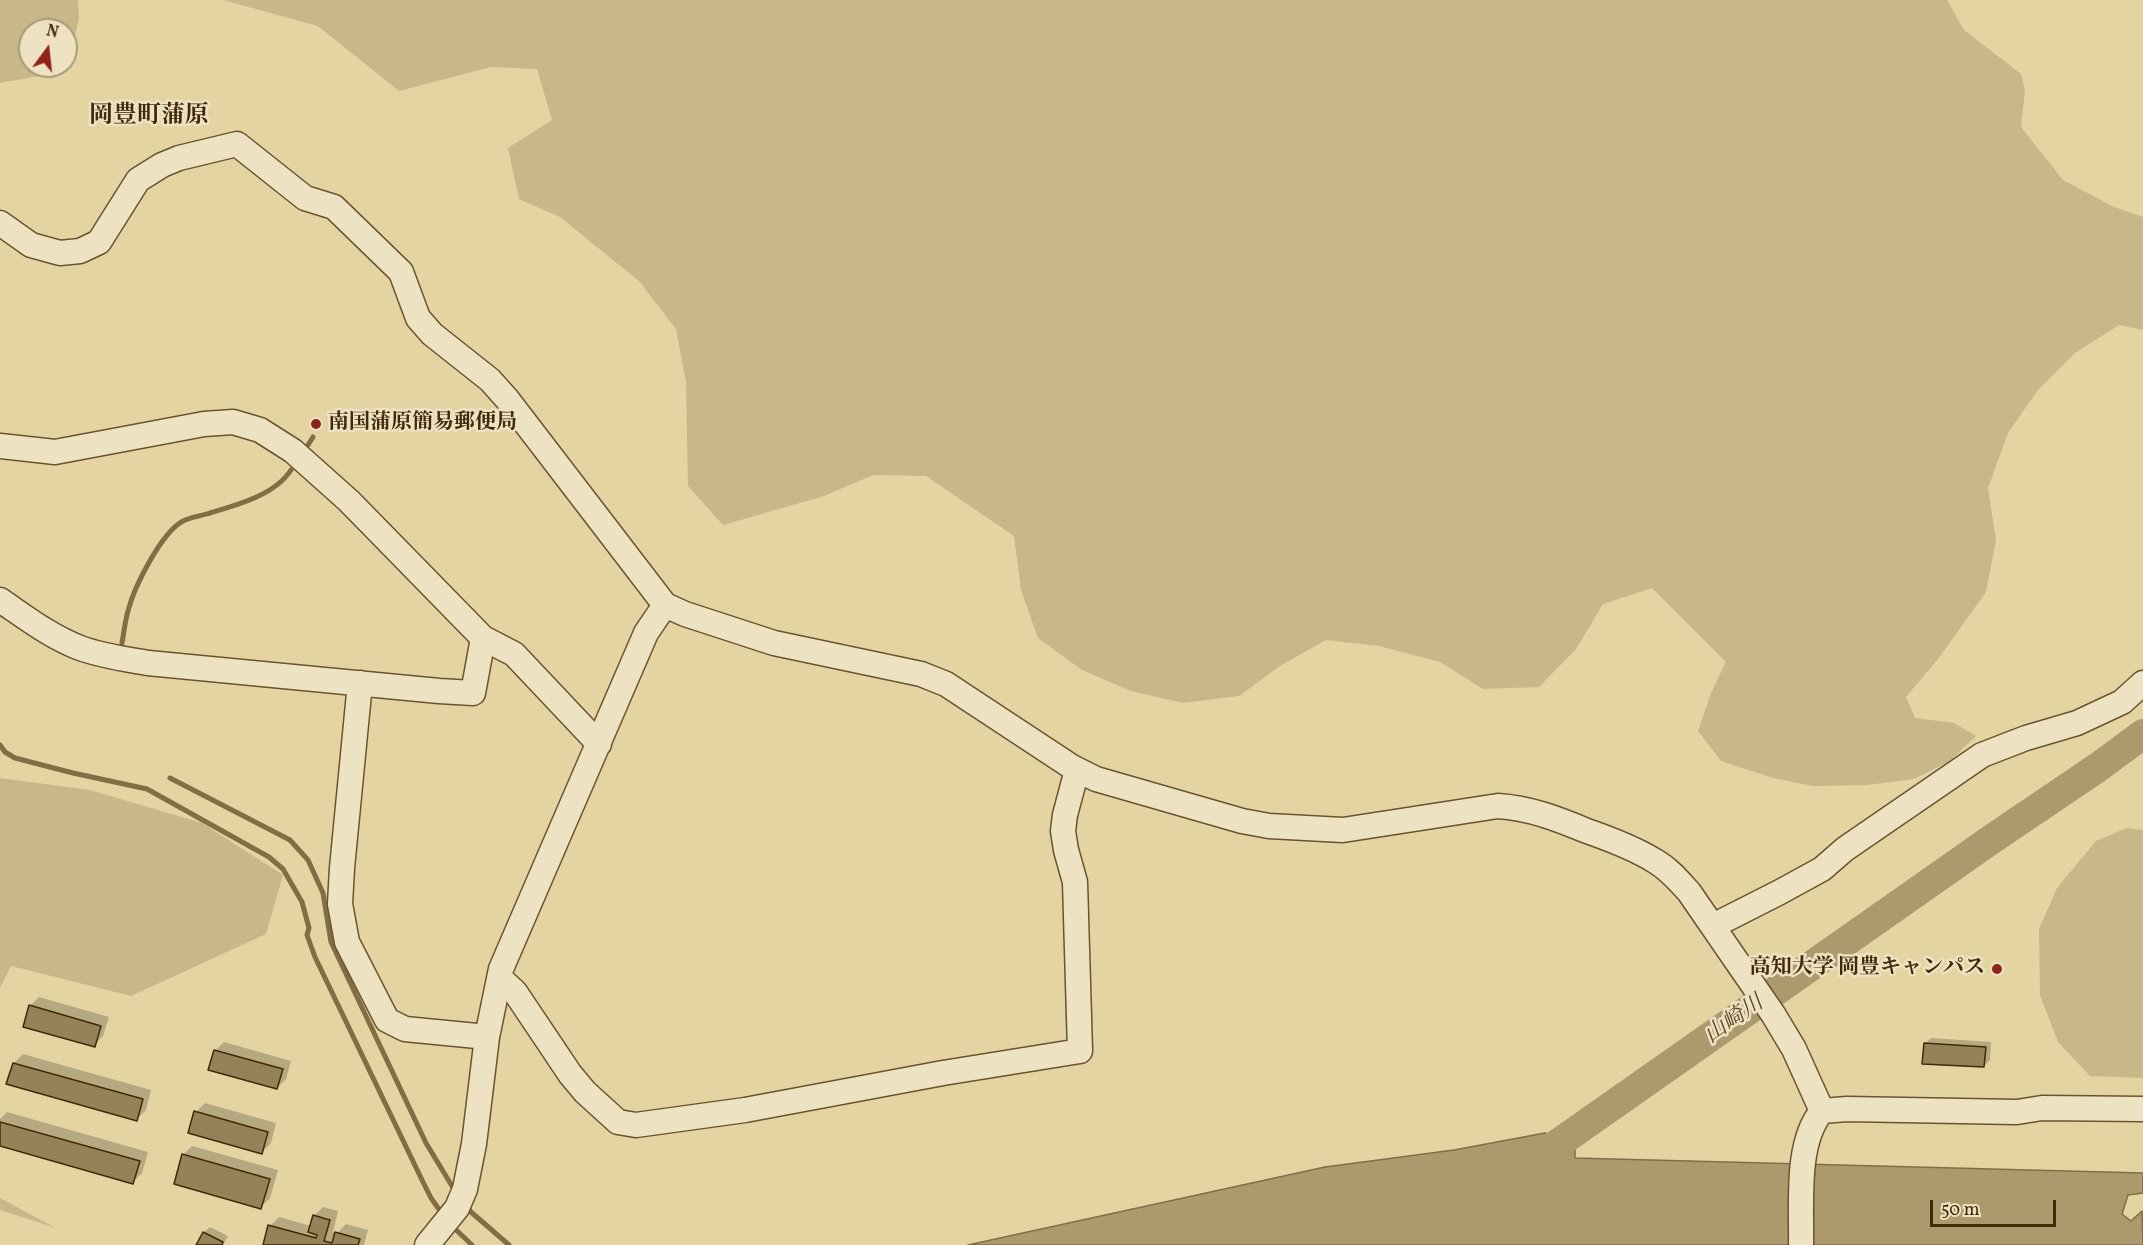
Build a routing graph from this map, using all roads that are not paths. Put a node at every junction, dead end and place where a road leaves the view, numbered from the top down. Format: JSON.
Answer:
{"nodes":[{"id":1,"x":0,"y":223,"type":"edge"},
{"id":2,"x":0,"y":446,"type":"edge"},
{"id":3,"x":0,"y":600,"type":"edge"},
{"id":4,"x":665,"y":605,"type":"junction"},
{"id":5,"x":483,"y":639,"type":"junction"},
{"id":6,"x":360,"y":683,"type":"junction"},
{"id":7,"x":2143,"y":683,"type":"edge"},
{"id":8,"x":599,"y":744,"type":"junction"},
{"id":9,"x":1077,"y":770,"type":"junction"},
{"id":10,"x":1713,"y":926,"type":"junction"},
{"id":11,"x":500,"y":978,"type":"junction"},
{"id":12,"x":487,"y":1037,"type":"junction"},
{"id":13,"x":2143,"y":1109,"type":"edge"},
{"id":14,"x":1822,"y":1111,"type":"junction"},
{"id":15,"x":427,"y":1245,"type":"edge"},
{"id":16,"x":1801,"y":1245,"type":"edge"}],
"edges":[{"from":1,"to":4,"type":"street"},
{"from":2,"to":5,"type":"street"},
{"from":3,"to":6,"type":"street"},
{"from":4,"to":8,"type":"street"},
{"from":4,"to":9,"type":"street"},
{"from":5,"to":6,"type":"street"},
{"from":5,"to":8,"type":"street"},
{"from":6,"to":12,"type":"street"},
{"from":7,"to":10,"type":"street"},
{"from":8,"to":11,"type":"street"},
{"from":9,"to":10,"type":"street"},
{"from":9,"to":11,"type":"street"},
{"from":10,"to":14,"type":"street"},
{"from":11,"to":12,"type":"street"},
{"from":12,"to":15,"type":"street"},
{"from":13,"to":14,"type":"street"},
{"from":14,"to":16,"type":"street"}]}
